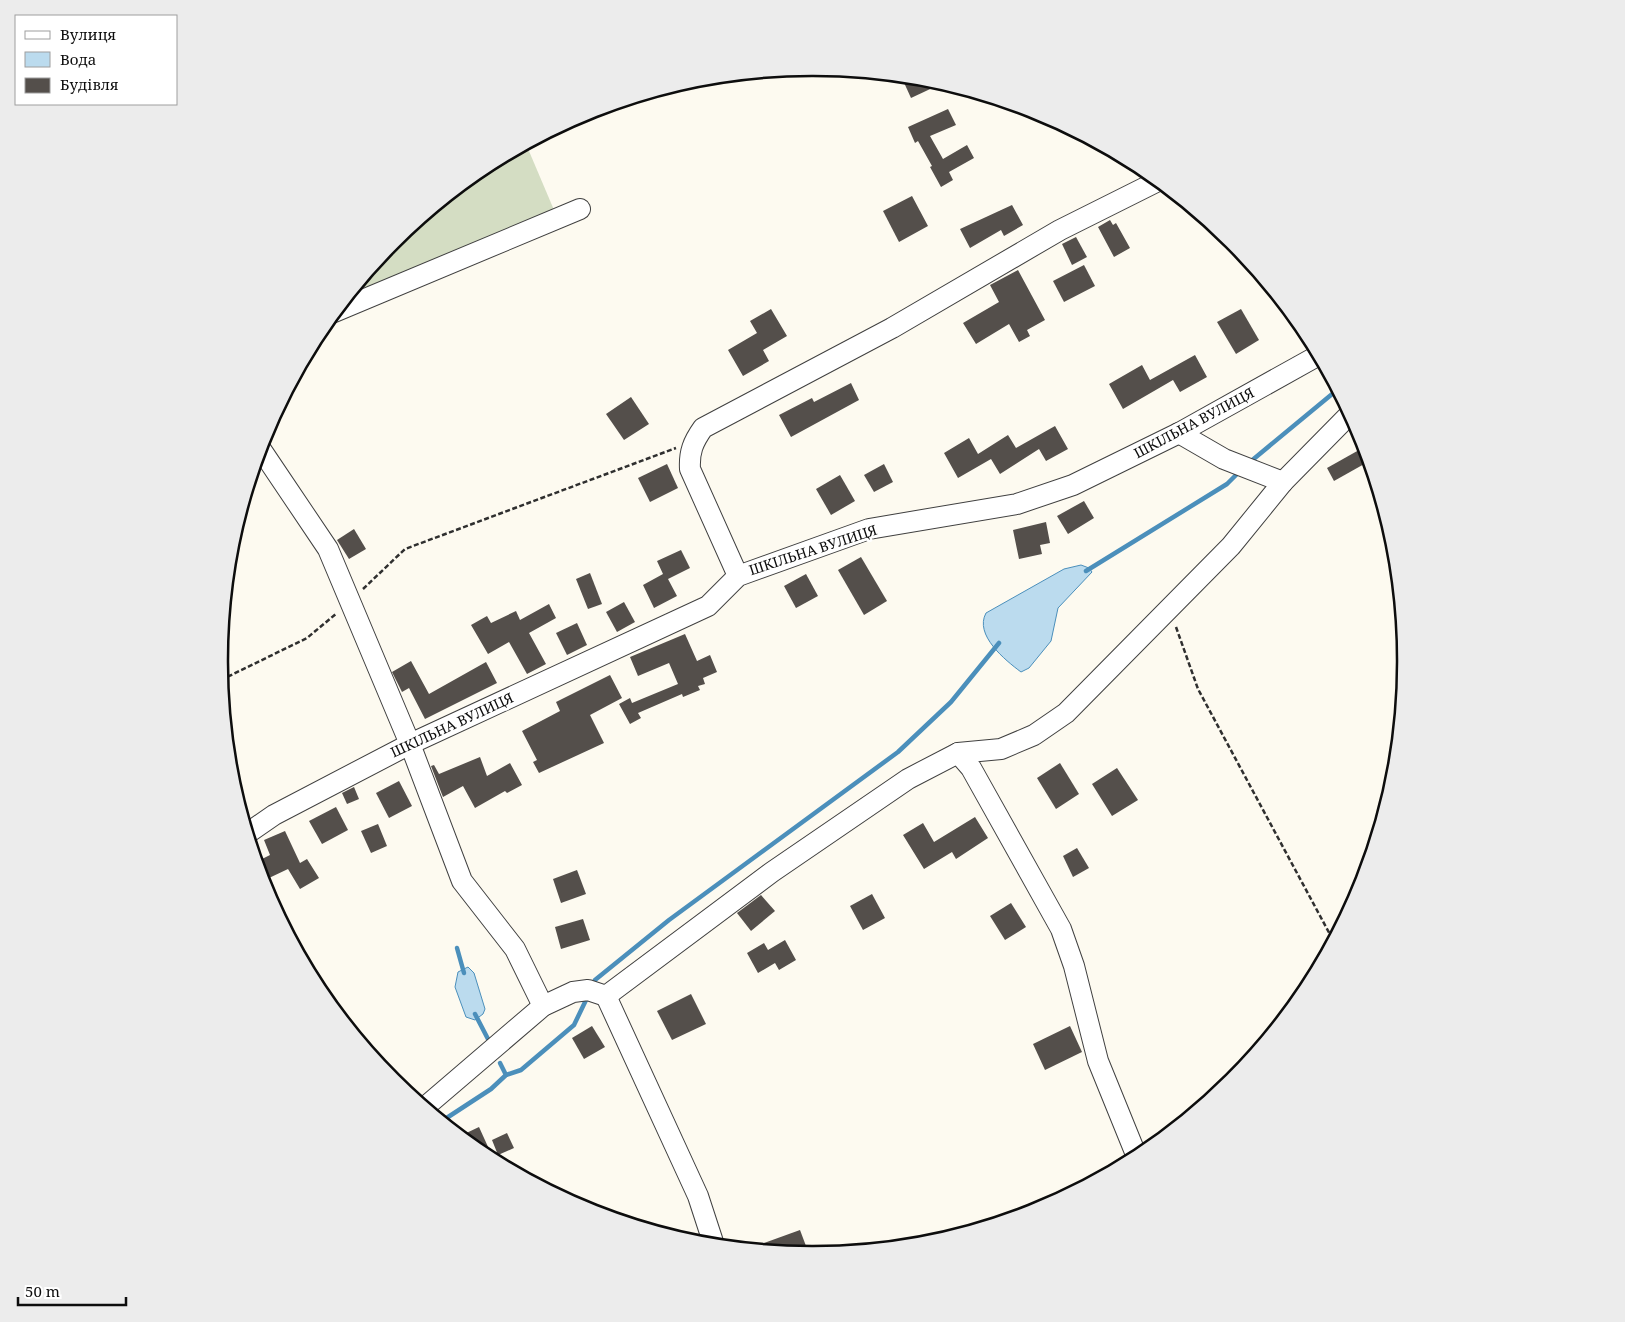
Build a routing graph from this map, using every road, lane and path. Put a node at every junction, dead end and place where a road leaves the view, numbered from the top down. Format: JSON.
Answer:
{"nodes":[{"id":1,"x":1151,"y":185,"type":"edge"},
{"id":2,"x":580,"y":209,"type":"dead end"},
{"id":3,"x":348,"y":306,"type":"edge"},
{"id":4,"x":1313,"y":359,"type":"edge"},
{"id":5,"x":1345,"y":419,"type":"edge"},
{"id":6,"x":1179,"y":433,"type":"junction"},
{"id":7,"x":694,"y":441,"type":"junction"},
{"id":8,"x":265,"y":456,"type":"edge"},
{"id":9,"x":1283,"y":482,"type":"junction"},
{"id":10,"x":738,"y":576,"type":"junction"},
{"id":11,"x":350,"y":602,"type":"junction"},
{"id":12,"x":1168,"y":608,"type":"junction"},
{"id":13,"x":228,"y":676,"type":"edge"},
{"id":14,"x":410,"y":744,"type":"junction"},
{"id":15,"x":958,"y":753,"type":"junction"},
{"id":16,"x":253,"y":829,"type":"edge"},
{"id":17,"x":1330,"y":934,"type":"edge"},
{"id":18,"x":606,"y":996,"type":"junction"},
{"id":19,"x":542,"y":1006,"type":"junction"},
{"id":20,"x":430,"y":1103,"type":"edge"},
{"id":21,"x":1134,"y":1149,"type":"edge"},
{"id":22,"x":711,"y":1237,"type":"edge"}],
"edges":[{"from":1,"to":7,"type":"street"},
{"from":2,"to":3,"type":"street"},
{"from":4,"to":6,"type":"street","name":"ШКІЛЬНА ВУЛИЦЯ"},
{"from":5,"to":9,"type":"street"},
{"from":6,"to":9,"type":"street"},
{"from":6,"to":10,"type":"street","name":"ШКІЛЬНА ВУЛИЦЯ"},
{"from":7,"to":10,"type":"street"},
{"from":7,"to":11,"type":"path"},
{"from":8,"to":11,"type":"street"},
{"from":9,"to":12,"type":"street"},
{"from":10,"to":14,"type":"street","name":"ШКІЛЬНА ВУЛИЦЯ"},
{"from":11,"to":13,"type":"path"},
{"from":11,"to":14,"type":"street"},
{"from":12,"to":15,"type":"street"},
{"from":12,"to":17,"type":"path"},
{"from":14,"to":16,"type":"street","name":"ШКІЛЬНА ВУЛИЦЯ"},
{"from":14,"to":19,"type":"street"},
{"from":15,"to":18,"type":"street"},
{"from":15,"to":21,"type":"street"},
{"from":18,"to":19,"type":"street"},
{"from":18,"to":22,"type":"street"},
{"from":19,"to":20,"type":"street"}]}
